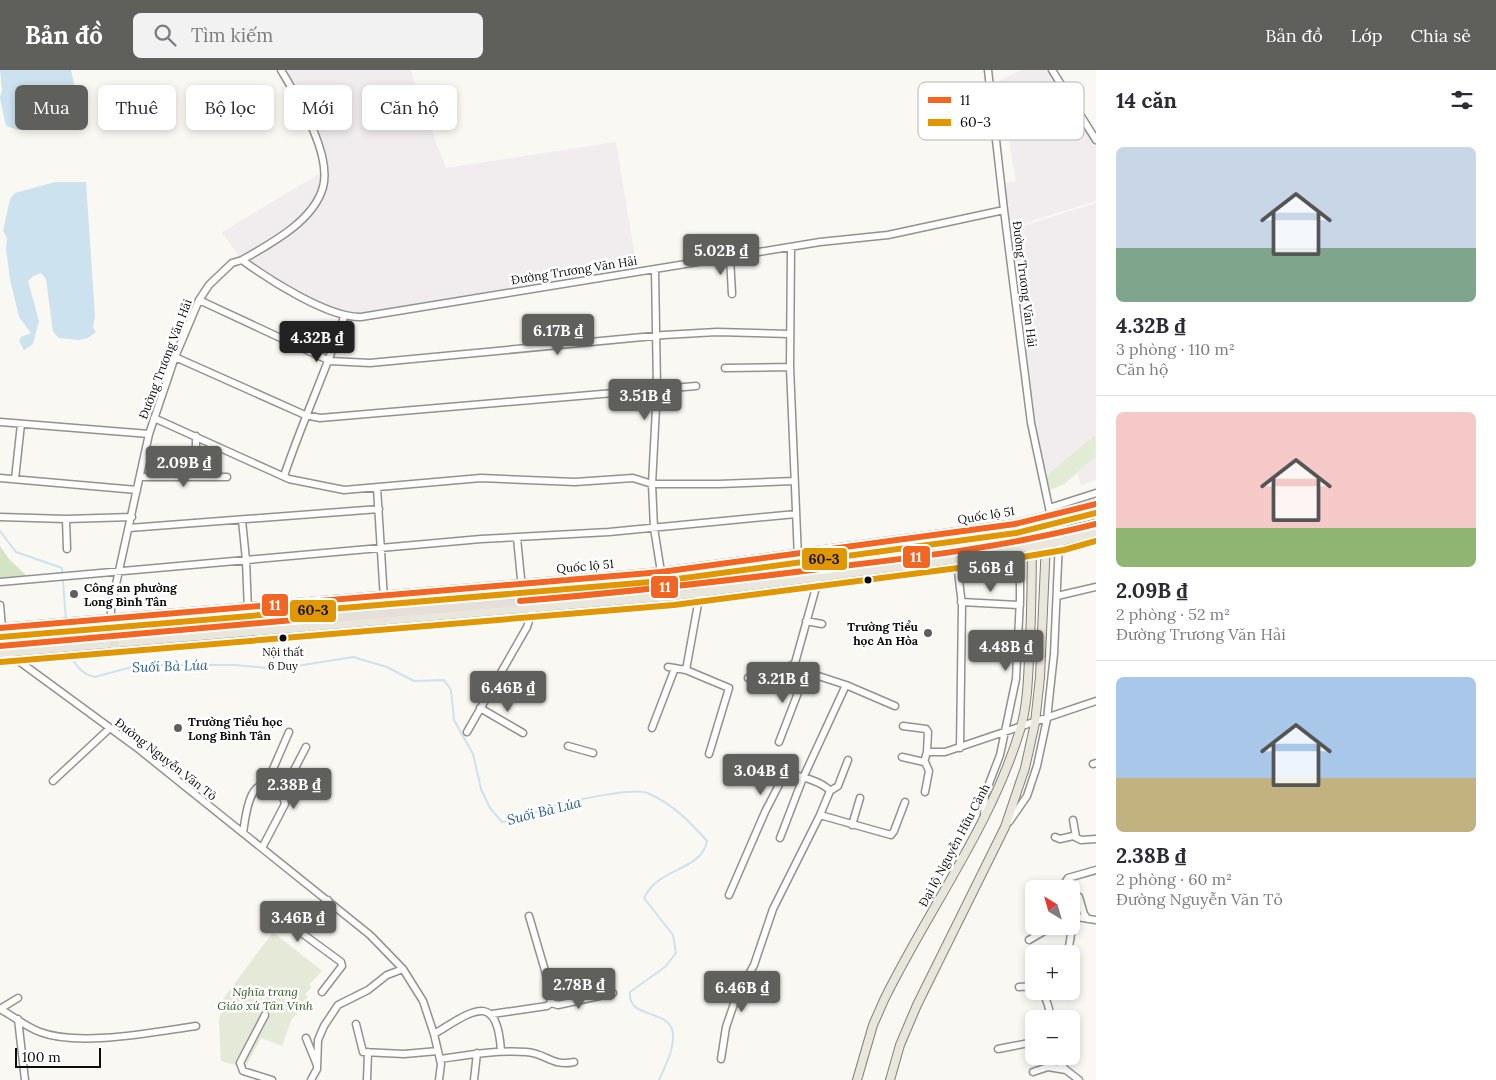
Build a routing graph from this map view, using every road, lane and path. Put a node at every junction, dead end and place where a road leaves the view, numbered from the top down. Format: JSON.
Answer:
{"nodes":[{"id":1,"x":281,"y":70,"type":"edge"},
{"id":2,"x":1052,"y":70,"type":"edge"},
{"id":3,"x":1060,"y":82,"type":"edge"},
{"id":4,"x":1084,"y":121,"type":"edge"},
{"id":5,"x":996,"y":140,"type":"edge"},
{"id":6,"x":1096,"y":140,"type":"edge"},
{"id":7,"x":1004,"y":210,"type":"junction"},
{"id":8,"x":791,"y":247,"type":"junction"},
{"id":9,"x":730,"y":256,"type":"junction"},
{"id":10,"x":242,"y":260,"type":"junction"},
{"id":11,"x":655,"y":268,"type":"junction"},
{"id":12,"x":732,"y":294,"type":"dead end"},
{"id":13,"x":199,"y":300,"type":"junction"},
{"id":14,"x":344,"y":317,"type":"junction"},
{"id":15,"x":790,"y":334,"type":"junction"},
{"id":16,"x":657,"y":336,"type":"junction"},
{"id":17,"x":175,"y":357,"type":"junction"},
{"id":18,"x":330,"y":361,"type":"junction"},
{"id":19,"x":790,"y":367,"type":"junction"},
{"id":20,"x":725,"y":368,"type":"dead end"},
{"id":21,"x":696,"y":386,"type":"dead end"},
{"id":22,"x":657,"y":389,"type":"junction"},
{"id":23,"x":304,"y":415,"type":"junction"},
{"id":24,"x":154,"y":418,"type":"junction"},
{"id":25,"x":0,"y":422,"type":"edge"},
{"id":26,"x":21,"y":424,"type":"junction"},
{"id":27,"x":149,"y":434,"type":"junction"},
{"id":28,"x":196,"y":436,"type":"junction"},
{"id":29,"x":284,"y":476,"type":"junction"},
{"id":30,"x":140,"y":477,"type":"junction"},
{"id":31,"x":196,"y":477,"type":"junction"},
{"id":32,"x":0,"y":478,"type":"edge"},
{"id":33,"x":228,"y":478,"type":"dead end"},
{"id":34,"x":15,"y":479,"type":"junction"},
{"id":35,"x":794,"y":481,"type":"junction"},
{"id":36,"x":652,"y":484,"type":"junction"},
{"id":37,"x":378,"y":488,"type":"junction"},
{"id":38,"x":137,"y":490,"type":"junction"},
{"id":39,"x":1096,"y":494,"type":"edge"},
{"id":40,"x":1096,"y":504,"type":"edge"},
{"id":41,"x":1049,"y":508,"type":"junction"},
{"id":42,"x":379,"y":509,"type":"junction"},
{"id":43,"x":1096,"y":512,"type":"edge"},
{"id":44,"x":796,"y":514,"type":"junction"},
{"id":45,"x":0,"y":517,"type":"edge"},
{"id":46,"x":132,"y":517,"type":"junction"},
{"id":47,"x":1060,"y":518,"type":"junction"},
{"id":48,"x":66,"y":519,"type":"junction"},
{"id":49,"x":242,"y":520,"type":"junction"},
{"id":50,"x":1048,"y":520,"type":"junction"},
{"id":51,"x":1032,"y":524,"type":"junction"},
{"id":52,"x":1096,"y":524,"type":"edge"},
{"id":53,"x":1020,"y":526,"type":"junction"},
{"id":54,"x":130,"y":528,"type":"junction"},
{"id":55,"x":654,"y":528,"type":"junction"},
{"id":56,"x":1096,"y":532,"type":"edge"},
{"id":57,"x":517,"y":538,"type":"junction"},
{"id":58,"x":1060,"y":538,"type":"junction"},
{"id":59,"x":1047,"y":540,"type":"junction"},
{"id":60,"x":1032,"y":543,"type":"junction"},
{"id":61,"x":1020,"y":545,"type":"junction"},
{"id":62,"x":381,"y":548,"type":"junction"},
{"id":63,"x":67,"y":549,"type":"dead end"},
{"id":64,"x":956,"y":555,"type":"junction"},
{"id":65,"x":798,"y":557,"type":"junction"},
{"id":66,"x":246,"y":560,"type":"junction"},
{"id":67,"x":120,"y":571,"type":"junction"},
{"id":68,"x":820,"y":573,"type":"junction"},
{"id":69,"x":661,"y":575,"type":"junction"},
{"id":70,"x":0,"y":582,"type":"edge"},
{"id":71,"x":522,"y":587,"type":"junction"},
{"id":72,"x":1096,"y":587,"type":"edge"},
{"id":73,"x":664,"y":593,"type":"junction"},
{"id":74,"x":700,"y":593,"type":"junction"},
{"id":75,"x":1057,"y":596,"type":"junction"},
{"id":76,"x":384,"y":599,"type":"junction"},
{"id":77,"x":961,"y":602,"type":"junction"},
{"id":78,"x":534,"y":604,"type":"junction"},
{"id":79,"x":0,"y":605,"type":"edge"},
{"id":80,"x":1020,"y":605,"type":"junction"},
{"id":81,"x":248,"y":610,"type":"junction"},
{"id":82,"x":806,"y":621,"type":"junction"},
{"id":83,"x":112,"y":622,"type":"junction"},
{"id":84,"x":822,"y":624,"type":"dead end"},
{"id":85,"x":1,"y":631,"type":"edge"},
{"id":86,"x":73,"y":635,"type":"junction"},
{"id":87,"x":59,"y":636,"type":"junction"},
{"id":88,"x":114,"y":640,"type":"junction"},
{"id":89,"x":0,"y":646,"type":"edge"},
{"id":90,"x":0,"y":653,"type":"edge"},
{"id":91,"x":795,"y":663,"type":"junction"},
{"id":92,"x":686,"y":670,"type":"junction"},
{"id":93,"x":806,"y":672,"type":"junction"},
{"id":94,"x":748,"y":678,"type":"dead end"},
{"id":95,"x":846,"y":685,"type":"junction"},
{"id":96,"x":1096,"y":701,"type":"edge"},
{"id":97,"x":895,"y":706,"type":"dead end"},
{"id":98,"x":480,"y":708,"type":"junction"},
{"id":99,"x":1048,"y":719,"type":"junction"},
{"id":100,"x":1035,"y":723,"type":"junction"},
{"id":101,"x":903,"y":726,"type":"dead end"},
{"id":102,"x":110,"y":728,"type":"junction"},
{"id":103,"x":652,"y":728,"type":"dead end"},
{"id":104,"x":1021,"y":728,"type":"junction"},
{"id":105,"x":289,"y":732,"type":"dead end"},
{"id":106,"x":467,"y":732,"type":"dead end"},
{"id":107,"x":523,"y":733,"type":"dead end"},
{"id":108,"x":1006,"y":733,"type":"junction"},
{"id":109,"x":780,"y":742,"type":"dead end"},
{"id":110,"x":568,"y":746,"type":"dead end"},
{"id":111,"x":306,"y":747,"type":"dead end"},
{"id":112,"x":960,"y":748,"type":"junction"},
{"id":113,"x":927,"y":752,"type":"junction"},
{"id":114,"x":593,"y":753,"type":"dead end"},
{"id":115,"x":709,"y":754,"type":"dead end"},
{"id":116,"x":902,"y":757,"type":"dead end"},
{"id":117,"x":848,"y":760,"type":"dead end"},
{"id":118,"x":925,"y":762,"type":"junction"},
{"id":119,"x":803,"y":778,"type":"junction"},
{"id":120,"x":53,"y":781,"type":"dead end"},
{"id":121,"x":266,"y":785,"type":"junction"},
{"id":122,"x":830,"y":791,"type":"junction"},
{"id":123,"x":925,"y":792,"type":"dead end"},
{"id":124,"x":282,"y":793,"type":"junction"},
{"id":125,"x":860,"y":798,"type":"dead end"},
{"id":126,"x":905,"y":802,"type":"dead end"},
{"id":127,"x":820,"y":815,"type":"junction"},
{"id":128,"x":984,"y":817,"type":"junction"},
{"id":129,"x":1073,"y":820,"type":"dead end"},
{"id":130,"x":852,"y":825,"type":"junction"},
{"id":131,"x":1005,"y":827,"type":"junction"},
{"id":132,"x":242,"y":833,"type":"junction"},
{"id":133,"x":1055,"y":837,"type":"dead end"},
{"id":134,"x":1076,"y":837,"type":"junction"},
{"id":135,"x":780,"y":838,"type":"dead end"},
{"id":136,"x":1096,"y":839,"type":"edge"},
{"id":137,"x":262,"y":848,"type":"junction"},
{"id":138,"x":1096,"y":870,"type":"edge"},
{"id":139,"x":1067,"y":880,"type":"edge"},
{"id":140,"x":729,"y":895,"type":"dead end"},
{"id":141,"x":328,"y":900,"type":"junction"},
{"id":142,"x":1080,"y":900,"type":"edge"},
{"id":143,"x":529,"y":916,"type":"dead end"},
{"id":144,"x":1080,"y":919,"type":"edge"},
{"id":145,"x":1088,"y":919,"type":"junction"},
{"id":146,"x":1096,"y":920,"type":"edge"},
{"id":147,"x":1038,"y":935,"type":"edge"},
{"id":148,"x":1029,"y":940,"type":"dead end"},
{"id":149,"x":403,"y":970,"type":"junction"},
{"id":150,"x":1019,"y":986,"type":"dead end"},
{"id":151,"x":1025,"y":986,"type":"edge"},
{"id":152,"x":322,"y":992,"type":"dead end"},
{"id":153,"x":612,"y":992,"type":"dead end"},
{"id":154,"x":18,"y":998,"type":"dead end"},
{"id":155,"x":552,"y":1003,"type":"junction"},
{"id":156,"x":0,"y":1009,"type":"edge"},
{"id":157,"x":492,"y":1014,"type":"junction"},
{"id":158,"x":266,"y":1015,"type":"dead end"},
{"id":159,"x":18,"y":1019,"type":"junction"},
{"id":160,"x":356,"y":1024,"type":"dead end"},
{"id":161,"x":196,"y":1026,"type":"dead end"},
{"id":162,"x":434,"y":1034,"type":"junction"},
{"id":163,"x":306,"y":1038,"type":"dead end"},
{"id":164,"x":1025,"y":1044,"type":"edge"},
{"id":165,"x":998,"y":1049,"type":"dead end"},
{"id":166,"x":438,"y":1051,"type":"junction"},
{"id":167,"x":501,"y":1051,"type":"junction"},
{"id":168,"x":368,"y":1052,"type":"junction"},
{"id":169,"x":477,"y":1053,"type":"junction"},
{"id":170,"x":440,"y":1059,"type":"junction"},
{"id":171,"x":721,"y":1060,"type":"dead end"},
{"id":172,"x":574,"y":1062,"type":"dead end"},
{"id":173,"x":317,"y":1065,"type":"junction"},
{"id":174,"x":1062,"y":1065,"type":"edge"},
{"id":175,"x":1066,"y":1070,"type":"junction"},
{"id":176,"x":1033,"y":1072,"type":"dead end"},
{"id":177,"x":25,"y":1080,"type":"edge"},
{"id":178,"x":272,"y":1080,"type":"edge"},
{"id":179,"x":311,"y":1080,"type":"edge"},
{"id":180,"x":367,"y":1080,"type":"edge"},
{"id":181,"x":438,"y":1080,"type":"edge"},
{"id":182,"x":474,"y":1080,"type":"edge"},
{"id":183,"x":857,"y":1080,"type":"edge"},
{"id":184,"x":890,"y":1080,"type":"edge"},
{"id":185,"x":1079,"y":1080,"type":"edge"}],
"edges":[{"from":1,"to":10,"type":"street","name":"Đường Trương Văn Hải"},
{"from":2,"to":3,"type":"street"},
{"from":4,"to":6,"type":"street"},
{"from":5,"to":7,"type":"street"},
{"from":7,"to":8,"type":"street","name":"Đường Trương Văn Hải"},
{"from":7,"to":41,"type":"street","name":"Đường Trương Văn Hải"},
{"from":8,"to":9,"type":"street","name":"Đường Trương Văn Hải"},
{"from":8,"to":15,"type":"street"},
{"from":9,"to":11,"type":"street","name":"Đường Trương Văn Hải"},
{"from":9,"to":12,"type":"street"},
{"from":10,"to":13,"type":"street","name":"Đường Trương Văn Hải"},
{"from":10,"to":14,"type":"street"},
{"from":11,"to":14,"type":"street","name":"Đường Trương Văn Hải"},
{"from":11,"to":16,"type":"street"},
{"from":13,"to":17,"type":"street","name":"Đường Trương Văn Hải"},
{"from":13,"to":18,"type":"street"},
{"from":14,"to":18,"type":"street"},
{"from":15,"to":16,"type":"street"},
{"from":15,"to":19,"type":"street"},
{"from":16,"to":18,"type":"street"},
{"from":16,"to":22,"type":"street"},
{"from":17,"to":23,"type":"street"},
{"from":17,"to":24,"type":"street","name":"Đường Trương Văn Hải"},
{"from":18,"to":23,"type":"street"},
{"from":19,"to":20,"type":"street"},
{"from":19,"to":35,"type":"street"},
{"from":21,"to":22,"type":"street"},
{"from":22,"to":23,"type":"street"},
{"from":22,"to":36,"type":"street"},
{"from":23,"to":29,"type":"street"},
{"from":24,"to":27,"type":"street","name":"Đường Trương Văn Hải"},
{"from":24,"to":28,"type":"street"},
{"from":25,"to":26,"type":"street"},
{"from":26,"to":27,"type":"street"},
{"from":26,"to":34,"type":"street"},
{"from":27,"to":30,"type":"street","name":"Đường Trương Văn Hải"},
{"from":28,"to":29,"type":"street"},
{"from":28,"to":31,"type":"street"},
{"from":29,"to":37,"type":"street"},
{"from":30,"to":31,"type":"street"},
{"from":30,"to":38,"type":"street","name":"Đường Trương Văn Hải"},
{"from":31,"to":33,"type":"street"},
{"from":32,"to":34,"type":"street"},
{"from":34,"to":38,"type":"street"},
{"from":35,"to":36,"type":"street"},
{"from":35,"to":44,"type":"street"},
{"from":36,"to":37,"type":"street"},
{"from":36,"to":55,"type":"street"},
{"from":37,"to":42,"type":"street"},
{"from":38,"to":46,"type":"street","name":"Đường Trương Văn Hải"},
{"from":39,"to":41,"type":"street"},
{"from":40,"to":47,"type":"main road","name":"Quốc lộ 51"},
{"from":41,"to":50,"type":"street","name":"Đường Trương Văn Hải"},
{"from":42,"to":49,"type":"street"},
{"from":42,"to":62,"type":"street"},
{"from":43,"to":47,"type":"highway","name":"Quốc lộ 51"},
{"from":44,"to":55,"type":"street"},
{"from":44,"to":65,"type":"street"},
{"from":45,"to":48,"type":"street"},
{"from":46,"to":48,"type":"street"},
{"from":46,"to":54,"type":"street","name":"Đường Trương Văn Hải"},
{"from":47,"to":50,"type":"highway","name":"Quốc lộ 51"},
{"from":47,"to":58,"type":"street"},
{"from":48,"to":63,"type":"street"},
{"from":49,"to":54,"type":"street"},
{"from":49,"to":66,"type":"street"},
{"from":50,"to":51,"type":"highway","name":"Quốc lộ 51"},
{"from":50,"to":59,"type":"main road"},
{"from":51,"to":53,"type":"highway","name":"Quốc lộ 51"},
{"from":51,"to":60,"type":"main road","name":"Đại lộ Nguyễn Hữu Cảnh"},
{"from":52,"to":58,"type":"highway"},
{"from":53,"to":61,"type":"street"},
{"from":53,"to":65,"type":"highway","name":"Quốc lộ 51"},
{"from":54,"to":67,"type":"street","name":"Đường Trương Văn Hải"},
{"from":55,"to":57,"type":"street"},
{"from":55,"to":69,"type":"street"},
{"from":56,"to":58,"type":"main road"},
{"from":57,"to":62,"type":"street"},
{"from":57,"to":71,"type":"street"},
{"from":58,"to":59,"type":"highway"},
{"from":58,"to":75,"type":"street"},
{"from":59,"to":60,"type":"highway"},
{"from":59,"to":100,"type":"main road"},
{"from":60,"to":61,"type":"highway"},
{"from":60,"to":104,"type":"main road","name":"Đại lộ Nguyễn Hữu Cảnh"},
{"from":61,"to":64,"type":"highway"},
{"from":61,"to":80,"type":"street"},
{"from":62,"to":66,"type":"street"},
{"from":62,"to":76,"type":"street"},
{"from":64,"to":68,"type":"highway"},
{"from":64,"to":77,"type":"street"},
{"from":65,"to":69,"type":"highway","name":"Quốc lộ 51"},
{"from":66,"to":67,"type":"street"},
{"from":66,"to":81,"type":"street"},
{"from":67,"to":70,"type":"street"},
{"from":67,"to":83,"type":"street","name":"Đường Trương Văn Hải"},
{"from":68,"to":73,"type":"highway"},
{"from":68,"to":74,"type":"main road"},
{"from":68,"to":82,"type":"street"},
{"from":69,"to":71,"type":"highway","name":"Quốc lộ 51"},
{"from":69,"to":73,"type":"highway"},
{"from":71,"to":76,"type":"highway","name":"Quốc lộ 51"},
{"from":72,"to":75,"type":"street"},
{"from":73,"to":74,"type":"main road"},
{"from":73,"to":78,"type":"highway"},
{"from":74,"to":92,"type":"street"},
{"from":75,"to":99,"type":"street"},
{"from":76,"to":81,"type":"highway","name":"Quốc lộ 51"},
{"from":77,"to":80,"type":"street"},
{"from":77,"to":112,"type":"street"},
{"from":78,"to":88,"type":"highway"},
{"from":78,"to":98,"type":"street"},
{"from":79,"to":85,"type":"street"},
{"from":80,"to":108,"type":"street"},
{"from":81,"to":83,"type":"highway","name":"Quốc lộ 51"},
{"from":82,"to":84,"type":"street"},
{"from":82,"to":91,"type":"street"},
{"from":83,"to":86,"type":"highway","name":"Quốc lộ 51"},
{"from":83,"to":88,"type":"highway"},
{"from":85,"to":87,"type":"highway"},
{"from":86,"to":87,"type":"highway"},
{"from":86,"to":87,"type":"main road"},
{"from":86,"to":88,"type":"highway"},
{"from":87,"to":89,"type":"highway"},
{"from":87,"to":90,"type":"main road"},
{"from":89,"to":90,"type":"highway"},
{"from":90,"to":102,"type":"street","name":"Đường Nguyễn Văn Tỏ"},
{"from":91,"to":93,"type":"street"},
{"from":91,"to":94,"type":"street"},
{"from":92,"to":103,"type":"street"},
{"from":92,"to":115,"type":"street"},
{"from":93,"to":95,"type":"street"},
{"from":93,"to":109,"type":"street"},
{"from":95,"to":97,"type":"street"},
{"from":95,"to":119,"type":"street"},
{"from":96,"to":99,"type":"street"},
{"from":98,"to":106,"type":"street"},
{"from":98,"to":107,"type":"street"},
{"from":99,"to":100,"type":"street"},
{"from":99,"to":131,"type":"street"},
{"from":100,"to":104,"type":"street"},
{"from":100,"to":131,"type":"main road"},
{"from":101,"to":113,"type":"street"},
{"from":102,"to":120,"type":"street"},
{"from":102,"to":132,"type":"street","name":"Đường Nguyễn Văn Tỏ"},
{"from":104,"to":108,"type":"street"},
{"from":104,"to":128,"type":"main road","name":"Đại lộ Nguyễn Hữu Cảnh"},
{"from":105,"to":121,"type":"street"},
{"from":108,"to":112,"type":"street"},
{"from":108,"to":128,"type":"street"},
{"from":110,"to":114,"type":"street"},
{"from":111,"to":124,"type":"street"},
{"from":112,"to":113,"type":"street"},
{"from":113,"to":118,"type":"street"},
{"from":116,"to":118,"type":"street"},
{"from":117,"to":122,"type":"street"},
{"from":118,"to":123,"type":"street"},
{"from":119,"to":122,"type":"street"},
{"from":119,"to":135,"type":"street"},
{"from":119,"to":140,"type":"street"},
{"from":121,"to":124,"type":"street"},
{"from":121,"to":132,"type":"street"},
{"from":122,"to":127,"type":"street"},
{"from":124,"to":137,"type":"street"},
{"from":125,"to":130,"type":"street"},
{"from":126,"to":130,"type":"street"},
{"from":127,"to":130,"type":"street"},
{"from":127,"to":171,"type":"street"},
{"from":128,"to":183,"type":"main road","name":"Đại lộ Nguyễn Hữu Cảnh"},
{"from":129,"to":134,"type":"street"},
{"from":131,"to":184,"type":"main road"},
{"from":132,"to":137,"type":"street","name":"Đường Nguyễn Văn Tỏ"},
{"from":133,"to":134,"type":"street"},
{"from":134,"to":136,"type":"street"},
{"from":137,"to":141,"type":"street","name":"Đường Nguyễn Văn Tỏ"},
{"from":138,"to":139,"type":"street"},
{"from":141,"to":149,"type":"street","name":"Đường Nguyễn Văn Tỏ"},
{"from":141,"to":152,"type":"street"},
{"from":142,"to":145,"type":"street"},
{"from":143,"to":155,"type":"street"},
{"from":144,"to":145,"type":"street"},
{"from":145,"to":146,"type":"street"},
{"from":147,"to":148,"type":"street"},
{"from":149,"to":162,"type":"street","name":"Đường Nguyễn Văn Tỏ"},
{"from":149,"to":173,"type":"street"},
{"from":150,"to":151,"type":"street"},
{"from":153,"to":155,"type":"street"},
{"from":154,"to":156,"type":"street"},
{"from":155,"to":157,"type":"street"},
{"from":156,"to":159,"type":"street"},
{"from":157,"to":162,"type":"street"},
{"from":157,"to":167,"type":"street"},
{"from":158,"to":178,"type":"street"},
{"from":159,"to":161,"type":"street"},
{"from":159,"to":177,"type":"street"},
{"from":160,"to":168,"type":"street"},
{"from":162,"to":166,"type":"street","name":"Đường Nguyễn Văn Tỏ"},
{"from":163,"to":173,"type":"street"},
{"from":164,"to":165,"type":"street"},
{"from":166,"to":168,"type":"street"},
{"from":166,"to":170,"type":"street","name":"Đường Nguyễn Văn Tỏ"},
{"from":167,"to":169,"type":"street"},
{"from":167,"to":172,"type":"street"},
{"from":168,"to":180,"type":"street"},
{"from":169,"to":170,"type":"street"},
{"from":169,"to":182,"type":"street"},
{"from":170,"to":181,"type":"street","name":"Đường Nguyễn Văn Tỏ"},
{"from":173,"to":179,"type":"street"},
{"from":174,"to":175,"type":"street"},
{"from":175,"to":176,"type":"street"},
{"from":175,"to":185,"type":"street"}]}
